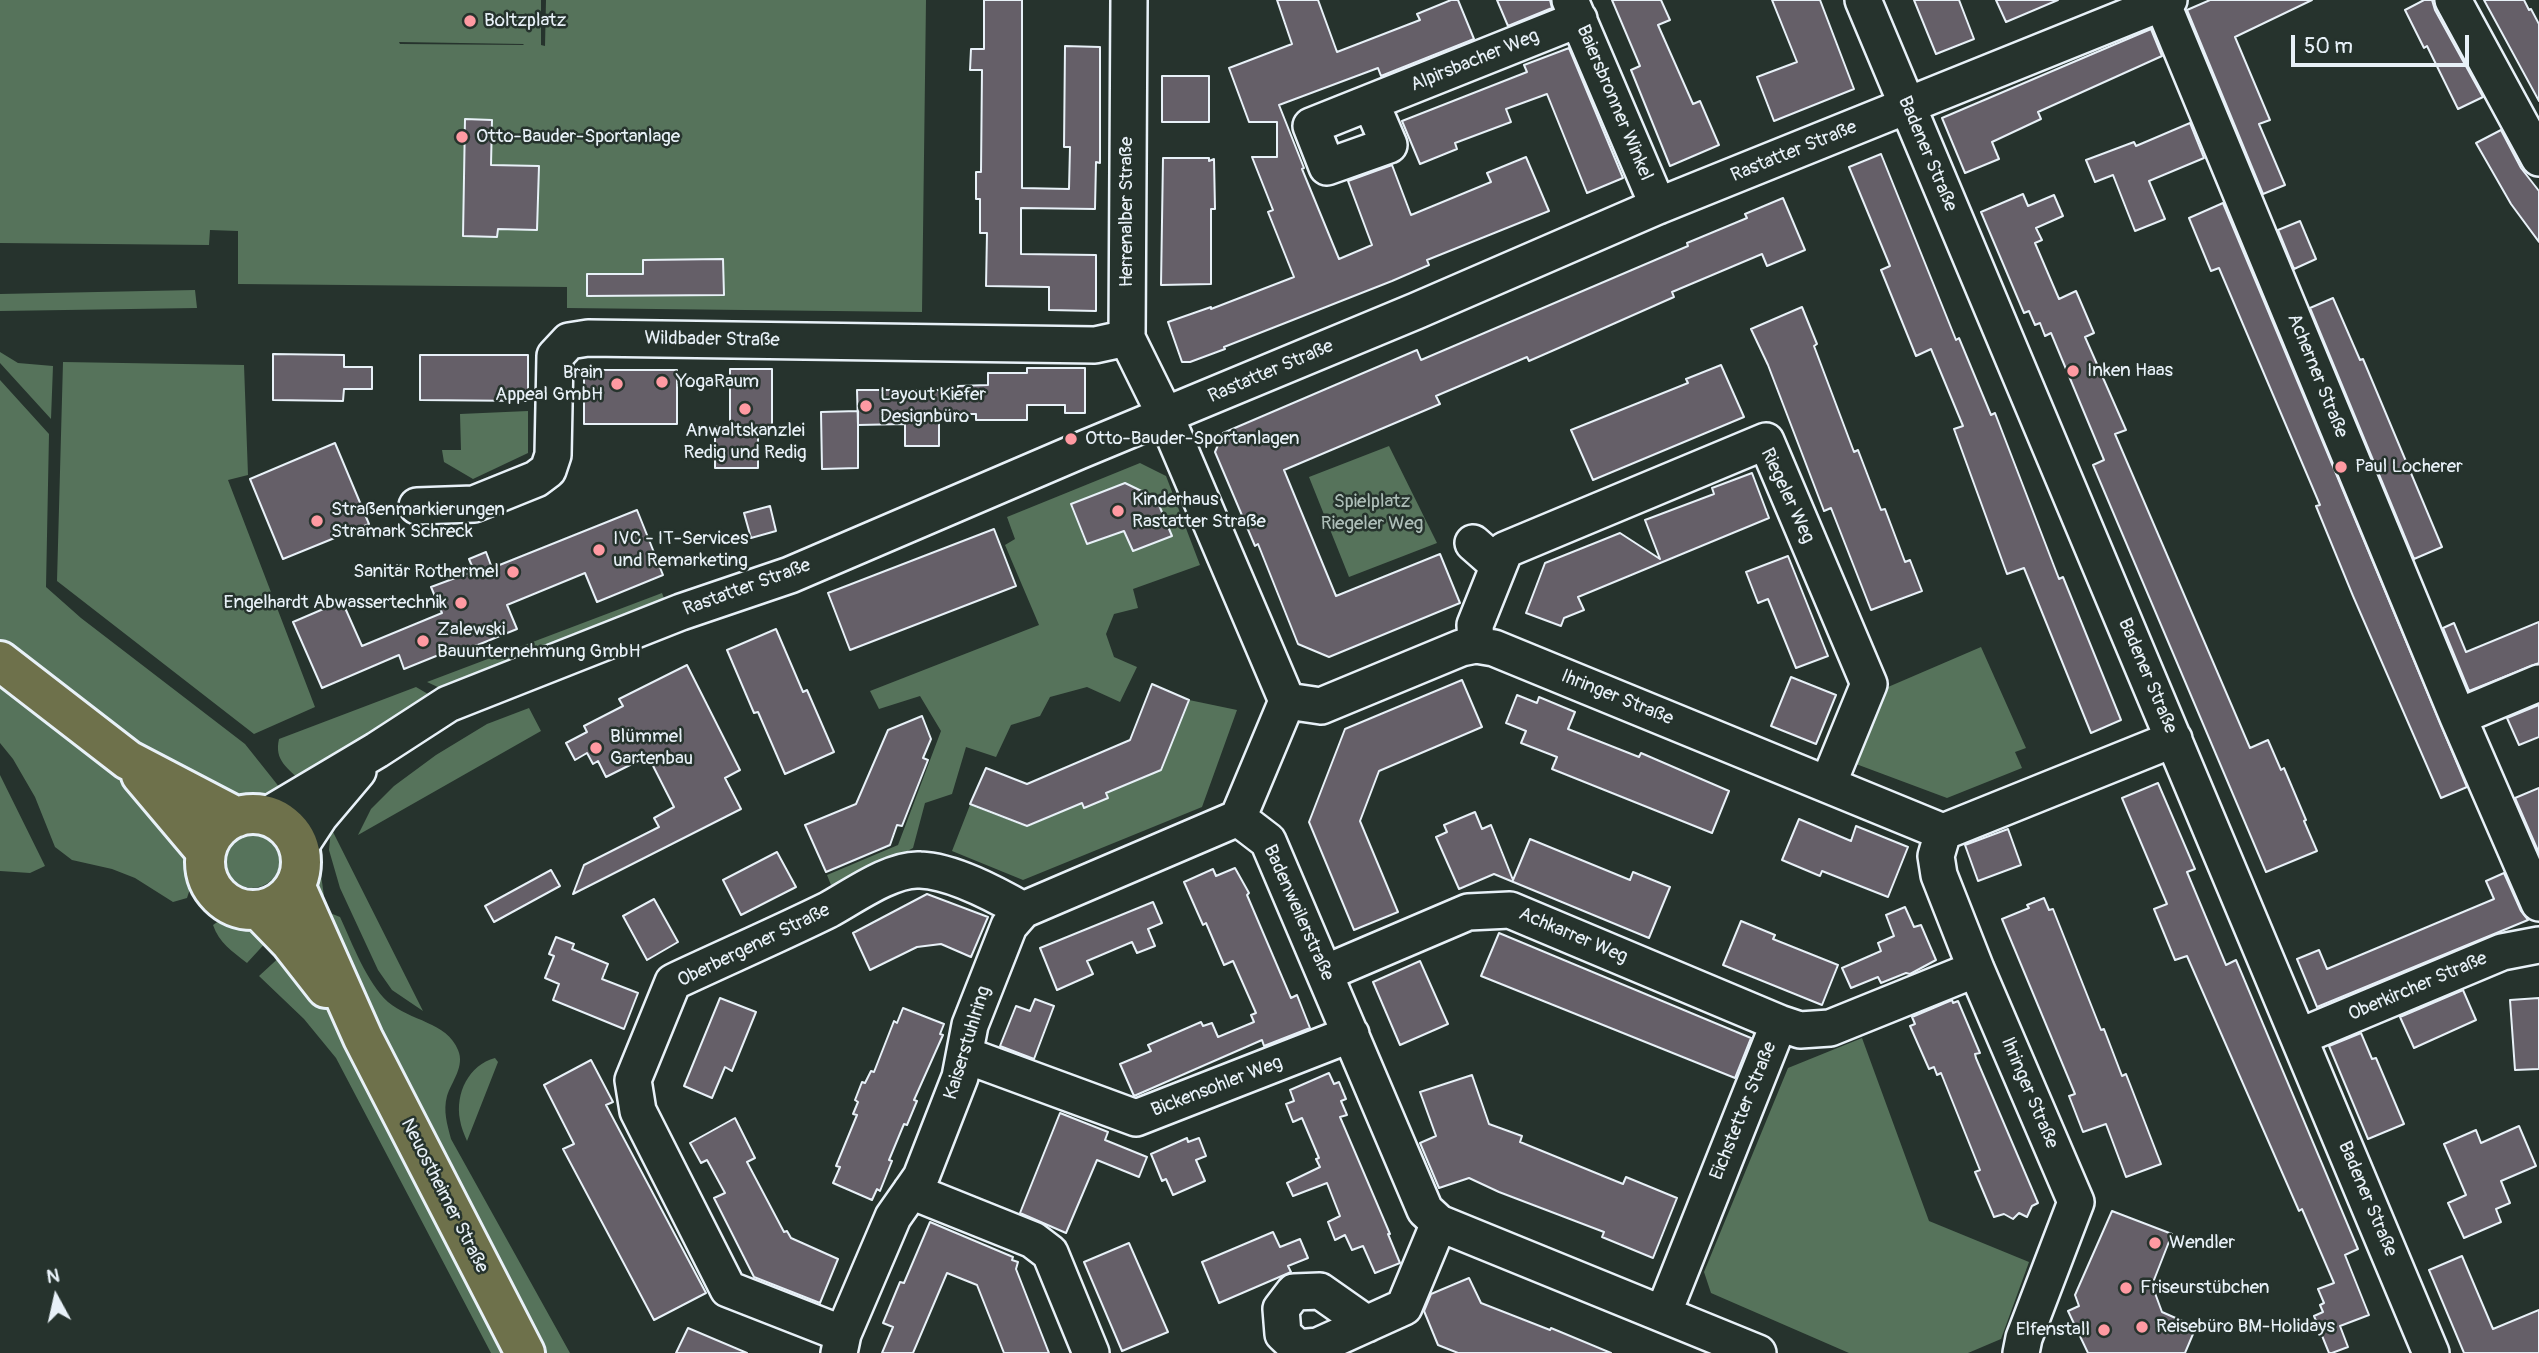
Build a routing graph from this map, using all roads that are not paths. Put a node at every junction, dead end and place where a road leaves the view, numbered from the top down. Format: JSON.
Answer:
{"nodes":[{"id":1,"x":1129,"y":0,"type":"edge"},
{"id":2,"x":1863,"y":0,"type":"edge"},
{"id":3,"x":2453,"y":0,"type":"edge"},
{"id":4,"x":2165,"y":1,"type":"edge"},
{"id":5,"x":1575,"y":10,"type":"edge"},
{"id":6,"x":1371,"y":103,"type":"dead end"},
{"id":7,"x":1908,"y":106,"type":"junction"},
{"id":8,"x":2539,"y":158,"type":"edge"},
{"id":9,"x":1658,"y":206,"type":"junction"},
{"id":10,"x":1127,"y":338,"type":"junction"},
{"id":11,"x":1165,"y":415,"type":"junction"},
{"id":12,"x":417,"y":506,"type":"dead end"},
{"id":13,"x":1476,"y":645,"type":"junction"},
{"id":14,"x":0,"y":661,"type":"edge"},
{"id":15,"x":2539,"y":683,"type":"edge"},
{"id":16,"x":1287,"y":701,"type":"junction"},
{"id":17,"x":2458,"y":717,"type":"junction"},
{"id":18,"x":2174,"y":739,"type":"junction"},
{"id":19,"x":377,"y":750,"type":"junction"},
{"id":20,"x":128,"y":760,"type":"junction"},
{"id":21,"x":1828,"y":784,"type":"junction"},
{"id":22,"x":251,"y":816,"type":"junction"},
{"id":23,"x":1238,"y":818,"type":"junction"},
{"id":24,"x":1943,"y":832,"type":"junction"},
{"id":25,"x":206,"y":852,"type":"junction"},
{"id":26,"x":297,"y":866,"type":"junction"},
{"id":27,"x":2539,"y":902,"type":"edge"},
{"id":28,"x":259,"y":910,"type":"junction"},
{"id":29,"x":1023,"y":910,"type":"junction"},
{"id":30,"x":2539,"y":945,"type":"edge"},
{"id":31,"x":1976,"y":969,"type":"junction"},
{"id":32,"x":1325,"y":972,"type":"junction"},
{"id":33,"x":1779,"y":1023,"type":"junction"},
{"id":34,"x":1351,"y":1034,"type":"junction"},
{"id":35,"x":2299,"y":1037,"type":"junction"},
{"id":36,"x":363,"y":1038,"type":"junction"},
{"id":37,"x":965,"y":1055,"type":"junction"},
{"id":38,"x":911,"y":1191,"type":"junction"},
{"id":39,"x":1439,"y":1223,"type":"junction"},
{"id":40,"x":1663,"y":1314,"type":"junction"},
{"id":41,"x":1367,"y":1324,"type":"dead end"},
{"id":42,"x":841,"y":1343,"type":"edge"},
{"id":43,"x":525,"y":1353,"type":"edge"},
{"id":44,"x":1091,"y":1353,"type":"edge"},
{"id":45,"x":1758,"y":1353,"type":"edge"},
{"id":46,"x":2021,"y":1353,"type":"edge"},
{"id":47,"x":2431,"y":1353,"type":"edge"}],
"edges":[{"from":1,"to":10,"type":"street","name":"Herrenalber Straße"},
{"from":2,"to":7,"type":"street","name":"Badener Straße"},
{"from":3,"to":8,"type":"street"},
{"from":4,"to":7,"type":"street","name":"Rastatter Straße"},
{"from":4,"to":17,"type":"street","name":"Acherner Straße"},
{"from":5,"to":6,"type":"street","name":"Alpirsbacher Weg"},
{"from":5,"to":9,"type":"street","name":"Baiersbronner Winkel"},
{"from":7,"to":9,"type":"street","name":"Rastatter Straße"},
{"from":7,"to":18,"type":"street","name":"Badener Straße"},
{"from":9,"to":11,"type":"street","name":"Rastatter Straße"},
{"from":10,"to":11,"type":"street","name":"Herrenalber Straße"},
{"from":10,"to":12,"type":"street","name":"Wildbader Straße"},
{"from":11,"to":16,"type":"street"},
{"from":11,"to":19,"type":"street","name":"Rastatter Straße"},
{"from":13,"to":16,"type":"street"},
{"from":13,"to":21,"type":"street","name":"Ihringer Straße"},
{"from":13,"to":21,"type":"street","name":"Riegeler Weg"},
{"from":14,"to":20,"type":"main road","name":"Neuostheimer Straße"},
{"from":15,"to":17,"type":"street"},
{"from":16,"to":23,"type":"street"},
{"from":17,"to":27,"type":"street","name":"Acherner Straße"},
{"from":18,"to":24,"type":"street"},
{"from":18,"to":35,"type":"street","name":"Badener Straße"},
{"from":19,"to":22,"type":"street","name":"Rastatter Straße"},
{"from":19,"to":26,"type":"street","name":"Rastatter Straße"},
{"from":20,"to":22,"type":"main road","name":"Neuostheimer Straße"},
{"from":20,"to":25,"type":"main road","name":"Neuostheimer Straße"},
{"from":21,"to":24,"type":"street","name":"Ihringer Straße"},
{"from":22,"to":25,"type":"main road"},
{"from":22,"to":26,"type":"main road","name":"Neuostheimer Straße"},
{"from":23,"to":29,"type":"street"},
{"from":23,"to":32,"type":"street","name":"Badenweilerstraße"},
{"from":24,"to":31,"type":"street","name":"Ihringer Straße"},
{"from":25,"to":28,"type":"main road"},
{"from":26,"to":28,"type":"main road"},
{"from":26,"to":36,"type":"main road","name":"Neuostheimer Straße"},
{"from":28,"to":36,"type":"main road","name":"Neuostheimer Straße"},
{"from":29,"to":37,"type":"street","name":"Kaiserstuhlring"},
{"from":29,"to":42,"type":"street","name":"Oberbergener Straße"},
{"from":30,"to":35,"type":"street","name":"Oberkircher Straße"},
{"from":31,"to":33,"type":"street","name":"Eichstetter Straße"},
{"from":31,"to":46,"type":"street","name":"Ihringer Straße"},
{"from":32,"to":33,"type":"street","name":"Achkarrer Weg"},
{"from":32,"to":34,"type":"street","name":"Badenweilerstraße"},
{"from":33,"to":40,"type":"street","name":"Eichstetter Straße"},
{"from":34,"to":37,"type":"street","name":"Bickensohler Weg"},
{"from":34,"to":39,"type":"street","name":"Badenweilerstraße"},
{"from":35,"to":47,"type":"street","name":"Badener Straße"},
{"from":36,"to":43,"type":"main road","name":"Neuostheimer Straße"},
{"from":37,"to":38,"type":"street","name":"Kaiserstuhlring"},
{"from":38,"to":42,"type":"street","name":"Kaiserstuhlring"},
{"from":38,"to":44,"type":"street"},
{"from":39,"to":40,"type":"street"},
{"from":39,"to":41,"type":"street"},
{"from":40,"to":45,"type":"street"}]}
